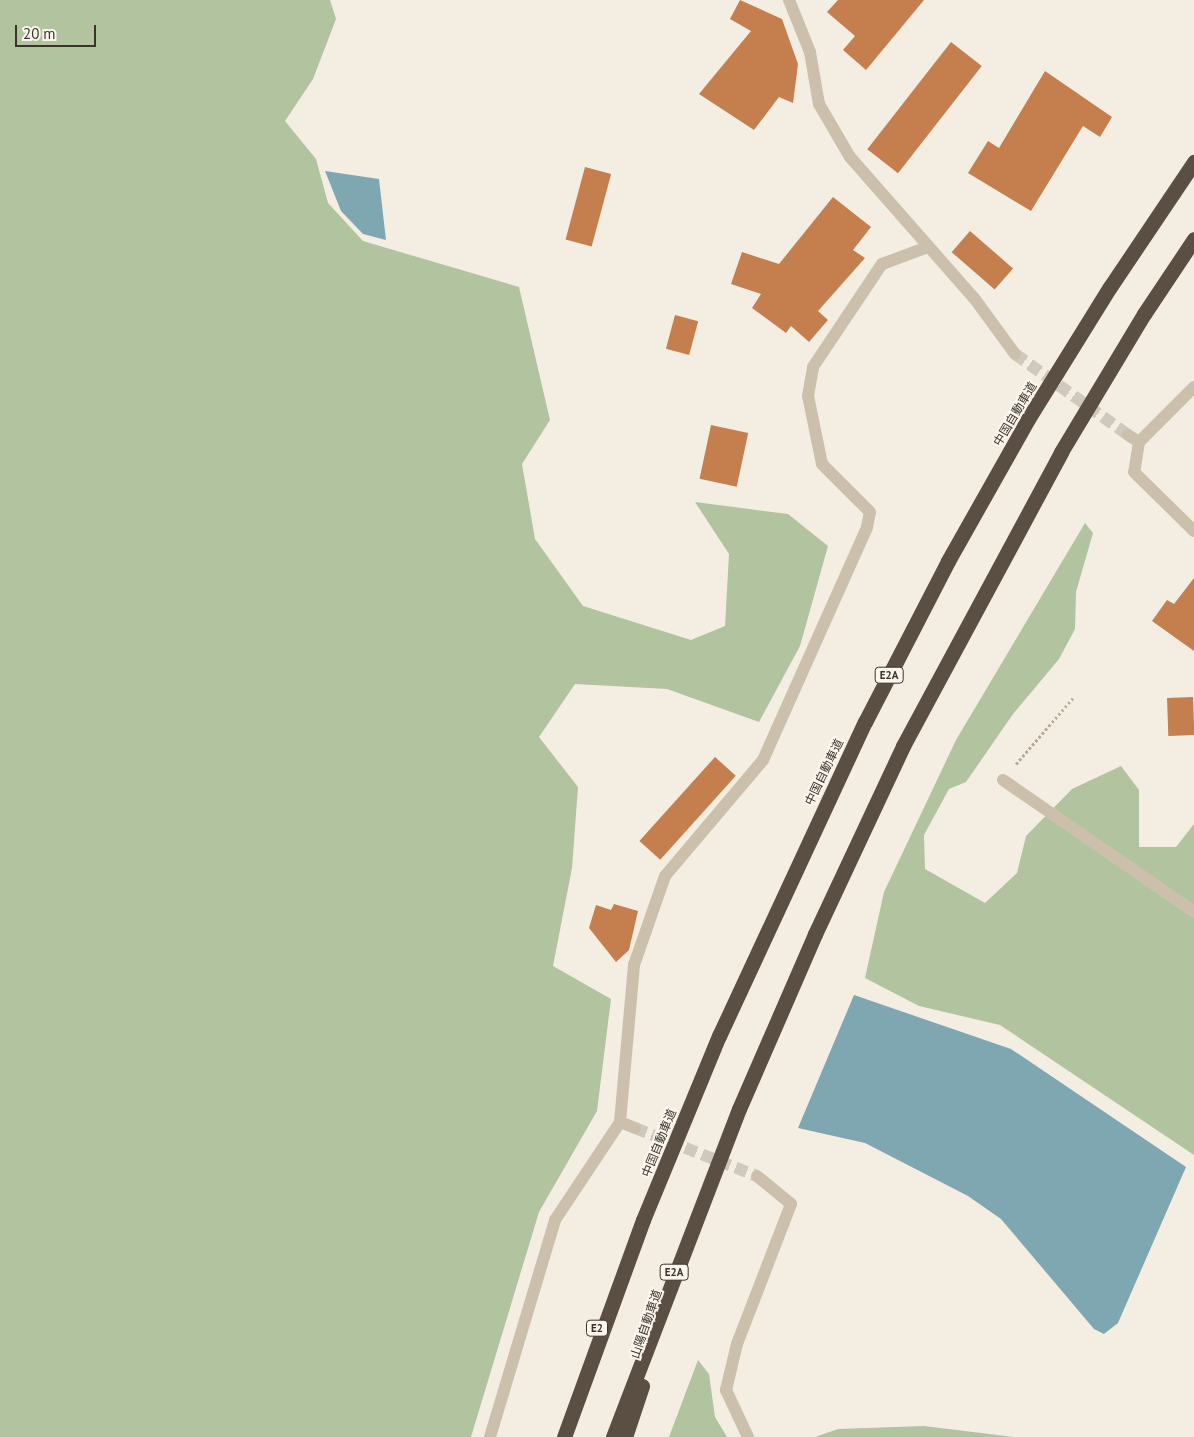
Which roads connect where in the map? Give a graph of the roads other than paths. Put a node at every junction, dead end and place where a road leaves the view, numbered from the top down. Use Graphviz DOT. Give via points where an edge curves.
graph roads {
  1 [pos="790,0"];
  2 [pos="1194,162"];
  3 [pos="1194,239"];
  4 [pos="928,247"];
  5 [pos="1015,354"];
  6 [pos="1194,387"];
  7 [pos="1128,434"];
  8 [pos="1139,442"];
  9 [pos="1194,531"];
  10 [pos="1003,780"];
  11 [pos="1194,912"];
  12 [pos="739,1109"];
  13 [pos="620,1122"];
  14 [pos="635,1128"];
  15 [pos="757,1176"];
  16 [pos="643,1220"];
  17 [pos="490,1437"];
  18 [pos="554,1437"];
  19 [pos="564,1437"];
  20 [pos="613,1437"];
  21 [pos="625,1437"];
  22 [pos="748,1437"];
  1 -- 4 [label="street" via="810,52 819,104 850,157"];
  2 -- 16 [label="highway, 中国自動車道 / E2A" via="1094,312 948,561 791,876 719,1036"];
  3 -- 12 [label="highway, E2A" via="1144,314 985,588 890,773"];
  4 -- 5 [label="street" via="974,298"];
  4 -- 13 [label="street" via="882,264 813,367 808,396 822,464 870,512 867,527 763,760 664,876 634,965"];
  6 -- 8 [label="street"];
  7 -- 8 [label="street"];
  8 -- 9 [label="street" via="1134,472"];
  10 -- 11 [label="street"];
  12 -- 20 [label="highway, E2A"];
  12 -- 21 [label="highway, 山陽自動車道"];
  13 -- 14 [label="street"];
  13 -- 17 [label="street" via="555,1220"];
  15 -- 22 [label="street" via="791,1204 737,1344 726,1390"];
  16 -- 18 [label="highway, E2"];
  16 -- 19 [label="highway, 中国自動車道 / E2A"];
}
